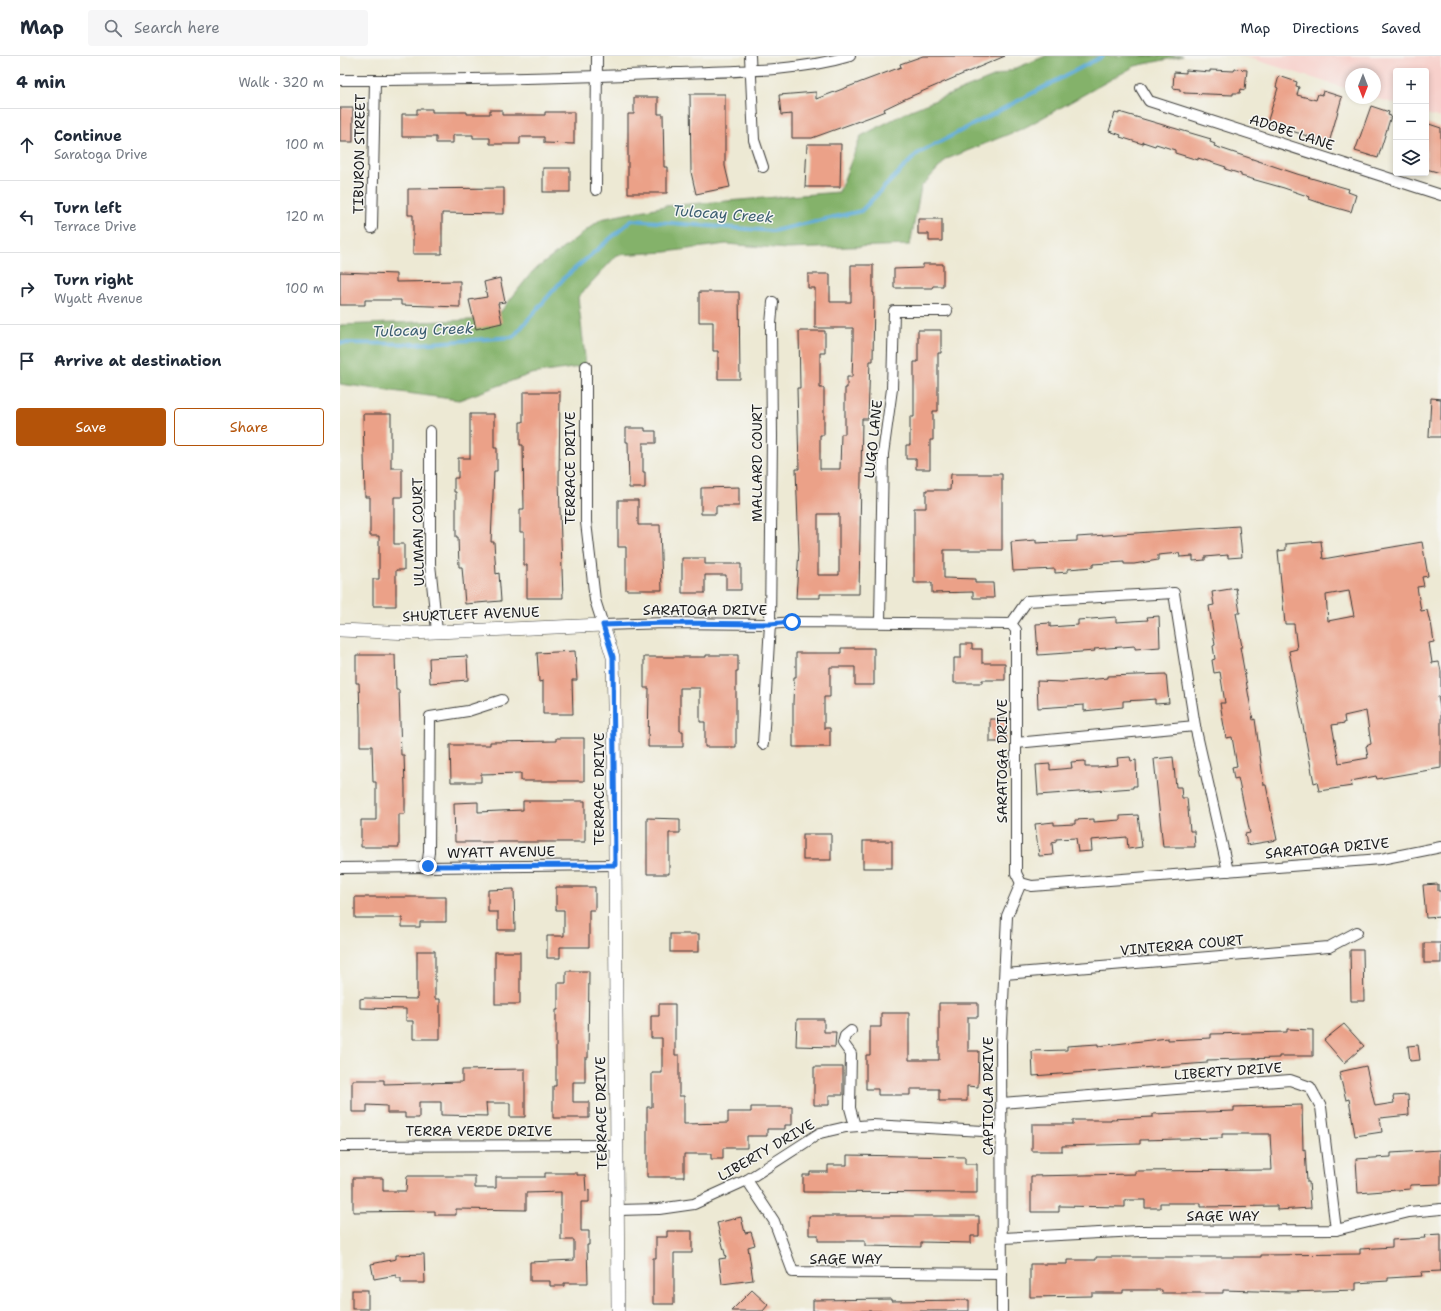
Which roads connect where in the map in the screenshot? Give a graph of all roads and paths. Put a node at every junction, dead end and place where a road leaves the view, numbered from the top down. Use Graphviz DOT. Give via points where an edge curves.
graph roads {
  1 [pos="597,56"];
  2 [pos="750,56"];
  3 [pos="850,56"];
  4 [pos="750,70"];
  5 [pos="597,76"];
  6 [pos="340,80"];
  7 [pos="375,80"];
  8 [pos="1140,88"];
  9 [pos="763,167"];
  10 [pos="596,190"];
  11 [pos="1441,195"];
  12 [pos="372,228"];
  13 [pos="773,302"];
  14 [pos="947,311"];
  15 [pos="586,366"];
  16 [pos="430,431"];
  17 [pos="880,622"];
  18 [pos="770,624"];
  19 [pos="1011,624"];
  20 [pos="603,625"];
  21 [pos="340,630"];
  22 [pos="437,631"];
  23 [pos="502,700"];
  24 [pos="1195,726"];
  25 [pos="1016,743"];
  26 [pos="763,744"];
  27 [pos="1441,847"];
  28 [pos="615,865"];
  29 [pos="428,866"];
  30 [pos="340,868"];
  31 [pos="1228,871"];
  32 [pos="1021,883"];
  33 [pos="1357,932"];
  34 [pos="1005,974"];
  35 [pos="851,1031"];
  36 [pos="1002,1103"];
  37 [pos="855,1126"];
  38 [pos="1002,1132"];
  39 [pos="617,1145"];
  40 [pos="340,1146"];
  41 [pos="747,1180"];
  42 [pos="1441,1209"];
  43 [pos="618,1210"];
  44 [pos="1336,1230"];
  45 [pos="1003,1238"];
  46 [pos="1002,1274"];
  47 [pos="618,1311"];
  48 [pos="1002,1311"];
  1 -- 5 [label="street"];
  2 -- 4 [label="street"];
  3 -- 4 [label="street" via="828,63"];
  4 -- 5 [label="street"];
  4 -- 9 [label="street" via="754,140"];
  5 -- 7 [label="street"];
  5 -- 10 [label="street"];
  6 -- 7 [label="street"];
  7 -- 12 [label="street, TIBURON STREET"];
  8 -- 11 [label="street, ADOBE LANE" via="1150,101"];
  13 -- 18 [label="street, MALLARD COURT" via="770,324"];
  14 -- 17 [label="street, LUGO LANE" via="894,311 892,389 883,454"];
  15 -- 20 [label="street, TERRACE DRIVE" via="586,522 595,600"];
  16 -- 22 [label="street, ULLMAN COURT" via="430,564"];
  17 -- 18 [label="street, SARATOGA DRIVE"];
  17 -- 19 [label="street, SARATOGA DRIVE"];
  18 -- 20 [label="street, SARATOGA DRIVE"];
  18 -- 26 [label="street, MALLARD COURT"];
  19 -- 24 [label="street" via="1027,601 1174,593"];
  19 -- 25 [label="street, SARATOGA DRIVE" via="1016,630"];
  20 -- 22 [label="street, SHURTLEFF AVENUE"];
  20 -- 28 [label="street, TERRACE DRIVE" via="613,657"];
  21 -- 22 [label="street, SHURTLEFF AVENUE" via="411,633"];
  23 -- 29 [label="street" via="468,711 430,717"];
  24 -- 25 [label="street"];
  24 -- 31 [label="street"];
  25 -- 32 [label="street, SARATOGA DRIVE" via="1016,873"];
  27 -- 31 [label="street, SARATOGA DRIVE" via="1381,859"];
  28 -- 29 [label="street, WYATT AVENUE"];
  28 -- 39 [label="street, TERRACE DRIVE"];
  29 -- 30 [label="street, WYATT AVENUE"];
  31 -- 32 [label="street, SARATOGA DRIVE" via="1032,886"];
  32 -- 34 [label="street, CAPITOLA DRIVE" via="1008,916"];
  33 -- 34 [label="street, VINTERRA COURT" via="1329,947"];
  34 -- 36 [label="street, CAPITOLA DRIVE"];
  35 -- 37 [label="street" via="845,1036 843,1043 851,1054 850,1108"];
  36 -- 38 [label="street, CAPITOLA DRIVE"];
  36 -- 44 [label="street, LIBERTY DRIVE" via="1290,1080 1310,1087 1321,1107"];
  37 -- 38 [label="street, LIBERTY DRIVE"];
  37 -- 41 [label="street, LIBERTY DRIVE" via="820,1133"];
  38 -- 45 [label="street, CAPITOLA DRIVE"];
  39 -- 40 [label="street, TERRA VERDE DRIVE"];
  39 -- 43 [label="street, TERRACE DRIVE"];
  41 -- 43 [label="street, LIBERTY DRIVE" via="694,1204 659,1209"];
  41 -- 46 [label="street, SAGE WAY" via="774,1221 792,1272"];
  42 -- 44 [label="street, SAGE WAY" via="1409,1212"];
  43 -- 47 [label="street, TERRACE DRIVE"];
  44 -- 45 [label="street, SAGE WAY" via="1138,1231"];
  45 -- 46 [label="street, CAPITOLA DRIVE"];
  46 -- 48 [label="street, CAPITOLA DRIVE"];
}
